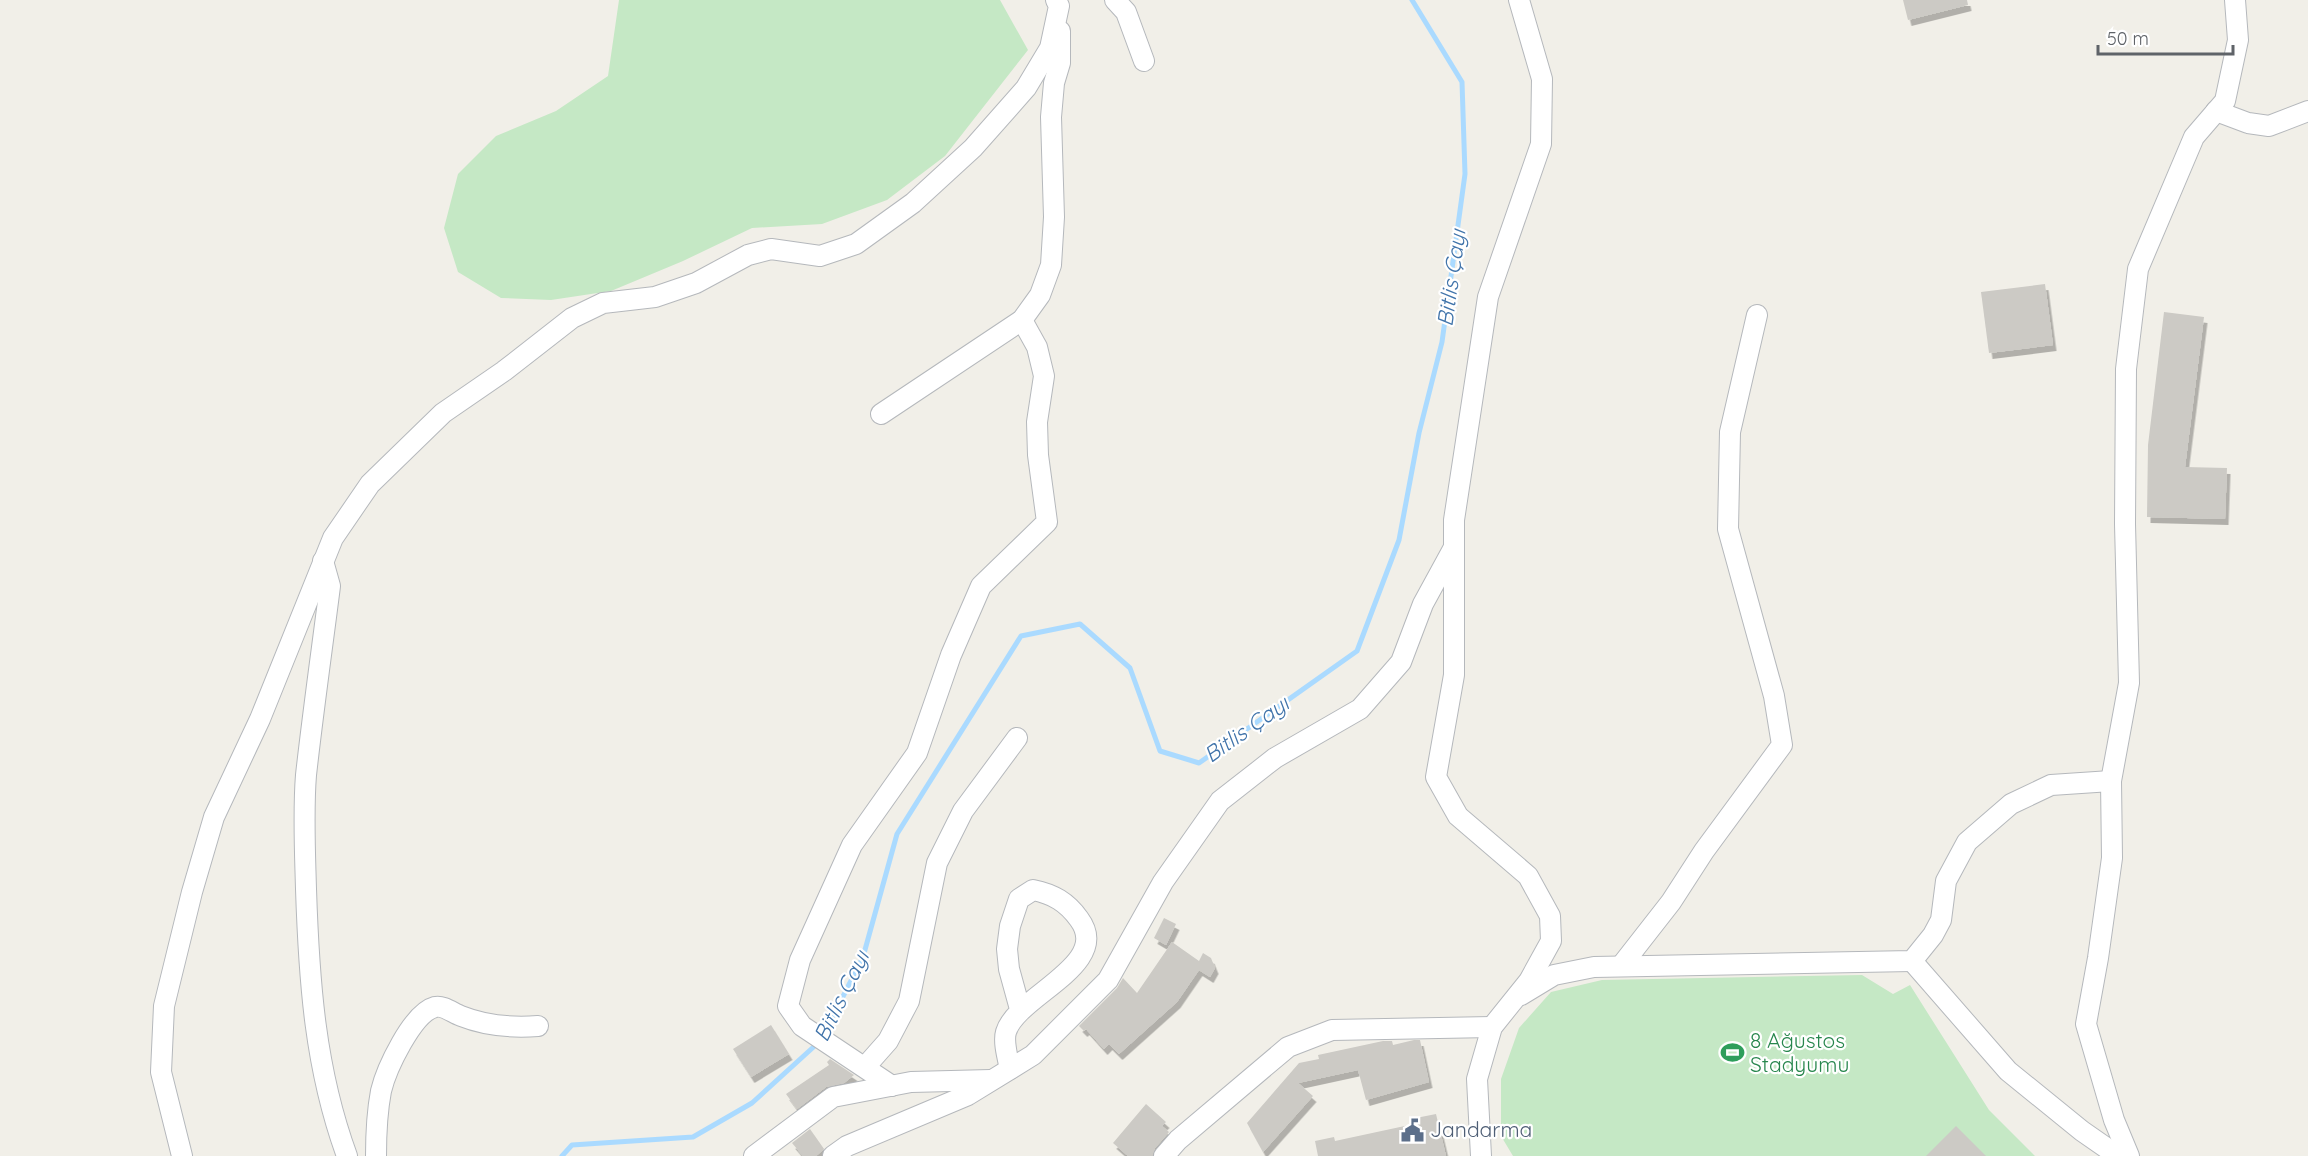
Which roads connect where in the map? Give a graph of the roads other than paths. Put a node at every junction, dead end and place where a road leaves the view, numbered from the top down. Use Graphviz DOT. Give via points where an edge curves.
graph roads {
  1 [pos="1115,0"];
  2 [pos="1519,0"];
  3 [pos="2235,0"];
  4 [pos="1058,3"];
  5 [pos="1144,61"];
  6 [pos="2216,111"];
  7 [pos="2308,111"];
  8 [pos="1757,315"];
  9 [pos="1022,320"];
  10 [pos="881,414"];
  11 [pos="1454,547"];
  12 [pos="323,561"];
  13 [pos="1017,738"];
  14 [pos="2110,781"];
  15 [pos="1912,961"];
  16 [pos="1621,966"];
  17 [pos="1513,1001"];
  18 [pos="1020,1010"];
  19 [pos="538,1026"];
  20 [pos="1492,1027"];
  21 [pos="865,1067"];
  22 [pos="1010,1069"];
  23 [pos="992,1080"];
  24 [pos="892,1086"];
  25 [pos="182,1156"];
  26 [pos="347,1156"];
  27 [pos="376,1156"];
  28 [pos="754,1156"];
  29 [pos="833,1156"];
  30 [pos="1164,1156"];
  31 [pos="1481,1156"];
  32 [pos="2118,1156"];
  33 [pos="2129,1156"];
  1 -- 5 [label="street" via="1126,12"];
  2 -- 11 [label="street" via="1542,79 1541,144 1488,297 1454,520"];
  3 -- 6 [label="street" via="2238,40 2225,101"];
  4 -- 9 [label="street" via="1060,63 1051,117 1051,265 1040,295"];
  4 -- 12 [label="street" via="1050,48 1026,88 973,148 913,203 856,244 820,256 771,249 748,255 696,283 654,297 603,303 572,318 442,413 370,484 333,538"];
  6 -- 7 [label="street" via="2269,126"];
  6 -- 14 [label="street" via="2194,137 2138,269 2126,369 2129,683"];
  8 -- 16 [label="street" via="1730,432 1728,530 1774,696 1782,745"];
  9 -- 10 [label="street"];
  9 -- 21 [label="street" via="1037,347 1044,375 1037,422 1047,522 981,586 951,655 917,753 852,845 800,960 788,1006 802,1026"];
  11 -- 17 [label="street" via="1454,675 1436,777 1458,816 1528,876 1550,916 1551,941"];
  11 -- 22 [label="street" via="1423,604 1401,662 1360,709 1275,758 1220,801 1163,882 1108,980 1033,1055"];
  12 -- 25 [label="street" via="260,719 214,818 172,972 164,1006 161,1072"];
  12 -- 26 [label="street" via="330,586 306,778 308,961 323,1076"];
  13 -- 21 [label="street" via="963,811 937,863 909,1001 888,1041"];
  14 -- 15 [label="street" via="2051,785 2011,804 1967,842 1946,881 1941,920"];
  14 -- 33 [label="street" via="2112,858 2086,1024 2114,1120"];
  15 -- 16 [label="street"];
  15 -- 32 [label="street" via="2008,1071"];
  16 -- 17 [label="street" via="1554,975"];
  17 -- 20 [label="street"];
  18 -- 18 [label="street" via="1072,970 1086,943 1086,928 1071,907 1050,893 1034,890 1019,899 1007,949"];
  18 -- 22 [label="street" via="1005,1033"];
  19 -- 27 [label="street" via="490,1025 435,1007 419,1017 388,1069 381,1090"];
  20 -- 30 [label="street" via="1332,1030 1287,1047"];
  20 -- 31 [label="street" via="1477,1079"];
  21 -- 24 [label="street"];
  22 -- 23 [label="street"];
  23 -- 24 [label="street"];
  23 -- 29 [label="street" via="968,1095 847,1146"];
  24 -- 28 [label="street" via="833,1097"];
}
